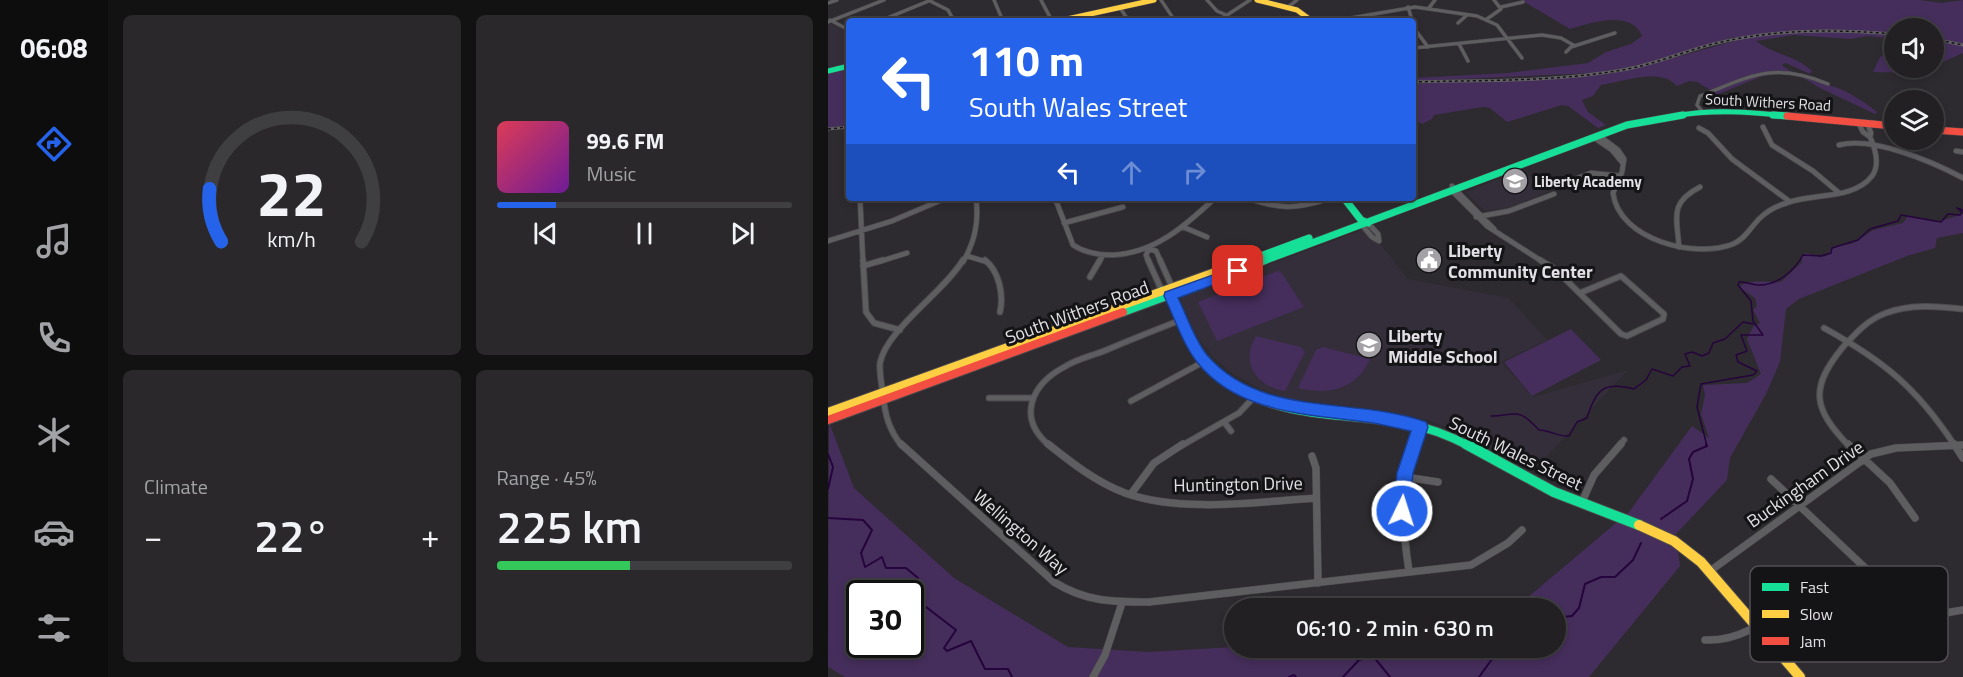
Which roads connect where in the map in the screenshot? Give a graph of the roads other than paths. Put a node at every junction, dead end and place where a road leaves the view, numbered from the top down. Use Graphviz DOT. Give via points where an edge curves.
graph roads {
  1 [pos="837,0"];
  2 [pos="884,0"];
  3 [pos="931,0"];
  4 [pos="994,0"];
  5 [pos="1041,0"];
  6 [pos="1154,0"];
  7 [pos="1161,0"];
  8 [pos="1207,0"];
  9 [pos="1250,0"];
  10 [pos="1257,0"];
  11 [pos="1297,0"];
  12 [pos="1435,0"];
  13 [pos="1494,0"];
  14 [pos="1523,2"];
  15 [pos="828,3"];
  16 [pos="1288,7"];
  17 [pos="1501,7"];
  18 [pos="1120,8"];
  19 [pos="1408,8"];
  20 [pos="1429,8"];
  21 [pos="1226,15"];
  22 [pos="1467,15"];
  23 [pos="892,16"];
  24 [pos="1358,16"];
  25 [pos="887,18"];
  26 [pos="897,18"];
  27 [pos="952,18"];
  28 [pos="1002,18"];
  29 [pos="1050,18"];
  30 [pos="1082,18"];
  31 [pos="1127,18"];
  32 [pos="1173,18"];
  33 [pos="1222,18"];
  34 [pos="1308,18"];
  35 [pos="1348,18"];
  36 [pos="1411,18"];
  37 [pos="1487,19"];
  38 [pos="829,20"];
  39 [pos="1458,23"];
  40 [pos="1539,26"];
  41 [pos="846,28"];
  42 [pos="1416,31"];
  43 [pos="1615,33"];
  44 [pos="1542,35"];
  45 [pos="1507,39"];
  46 [pos="1459,45"];
  47 [pos="1575,46"];
  48 [pos="1428,47"];
  49 [pos="1416,48"];
  50 [pos="1566,52"];
  51 [pos="1522,58"];
  52 [pos="1467,61"];
  53 [pos="846,67"];
  54 [pos="828,71"];
  55 [pos="1828,84"];
  56 [pos="1702,111"];
  57 [pos="1862,122"];
  58 [pos="1884,125"];
  59 [pos="1763,127"];
  60 [pos="1699,128"];
  61 [pos="1944,131"];
  62 [pos="1963,132"];
  63 [pos="1596,136"];
  64 [pos="1870,137"];
  65 [pos="1839,145"];
  66 [pos="1874,146"];
  67 [pos="1959,146"];
  68 [pos="1956,151"];
  69 [pos="1963,151"];
  70 [pos="1620,176"];
  71 [pos="1578,178"];
  72 [pos="1963,178"];
  73 [pos="1700,187"];
  74 [pos="1454,189"];
  75 [pos="1838,192"];
  76 [pos="1554,194"];
  77 [pos="860,201"];
  78 [pos="939,201"];
  79 [pos="976,201"];
  80 [pos="1056,201"];
  81 [pos="1212,201"];
  82 [pos="1255,201"];
  83 [pos="1320,201"];
  84 [pos="1346,201"];
  85 [pos="1789,201"];
  86 [pos="1123,207"];
  87 [pos="1479,216"];
  88 [pos="1364,222"];
  89 [pos="1064,223"];
  90 [pos="1183,227"];
  91 [pos="861,231"];
  92 [pos="1207,237"];
  93 [pos="828,241"];
  94 [pos="1679,247"];
  95 [pos="1149,249"];
  96 [pos="907,253"];
  97 [pos="1103,255"];
  98 [pos="967,256"];
  99 [pos="863,266"];
  100 [pos="1090,277"];
  101 [pos="1168,291"];
  102 [pos="1580,293"];
  103 [pos="1963,309"];
  104 [pos="1000,312"];
  105 [pos="1181,320"];
  106 [pos="1824,328"];
  107 [pos="900,330"];
  108 [pos="1848,341"];
  109 [pos="1204,361"];
  110 [pos="883,396"];
  111 [pos="1255,396"];
  112 [pos="989,398"];
  113 [pos="1033,398"];
  114 [pos="1131,401"];
  115 [pos="828,412"];
  116 [pos="828,420"];
  117 [pos="1224,422"];
  118 [pos="1420,427"];
  119 [pos="1231,431"];
  120 [pos="1624,440"];
  121 [pos="1963,445"];
  122 [pos="1955,446"];
  123 [pos="1312,456"];
  124 [pos="1963,458"];
  125 [pos="1864,459"];
  126 [pos="1405,477"];
  127 [pos="1771,479"];
  128 [pos="1438,482"];
  129 [pos="1131,494"];
  130 [pos="1316,498"];
  131 [pos="1581,504"];
  132 [pos="1800,506"];
  133 [pos="1915,518"];
  134 [pos="1522,530"];
  135 [pos="1863,566"];
  136 [pos="1409,572"];
  137 [pos="1709,572"];
  138 [pos="1318,584"];
  139 [pos="1122,603"];
  140 [pos="1963,610"];
  141 [pos="1948,614"];
  142 [pos="1750,619"];
  143 [pos="1750,632"];
  144 [pos="1705,640"];
  145 [pos="1787,662"];
  146 [pos="1093,677"];
  147 [pos="1800,677"];
  1 -- 15 [label="street"];
  2 -- 38 [label="street"];
  3 -- 23 [label="street"];
  3 -- 27 [label="street" via="948,10"];
  4 -- 28 [label="street"];
  5 -- 29 [label="street"];
  6 -- 18 [label="main road"];
  7 -- 32 [label="street"];
  8 -- 21 [label="street"];
  9 -- 21 [label="street"];
  10 -- 16 [label="main road"];
  11 -- 16 [label="street"];
  12 -- 20 [label="street"];
  13 -- 17 [label="street"];
  14 -- 17 [label="street"];
  16 -- 34 [label="main road"];
  17 -- 37 [label="street"];
  18 -- 30 [label="main road"];
  18 -- 31 [label="street"];
  19 -- 20 [label="street"];
  19 -- 24 [label="street"];
  19 -- 36 [label="street"];
  20 -- 22 [label="street"];
  21 -- 33 [label="street"];
  22 -- 37 [label="street"];
  22 -- 39 [label="street"];
  23 -- 25 [label="street"];
  23 -- 26 [label="street"];
  24 -- 35 [label="street"];
  37 -- 45 [label="street"];
  38 -- 41 [label="street"];
  40 -- 44 [label="street"];
  42 -- 48 [label="street"];
  43 -- 47 [label="street"];
  44 -- 45 [label="street"];
  44 -- 47 [label="street" via="1561,38"];
  45 -- 46 [label="street"];
  45 -- 51 [label="street"];
  46 -- 48 [label="street"];
  46 -- 52 [label="street"];
  47 -- 50 [label="street"];
  48 -- 49 [label="street"];
  53 -- 54 [label="main road"];
  55 -- 56 [label="street" via="1794,70 1771,70 1700,96 1697,105"];
  56 -- 57 [label="main road, South Withers Road"];
  56 -- 63 [label="main road, South Withers Road" via="1645,120"];
  57 -- 58 [label="main road, South Withers Road"];
  57 -- 64 [label="street"];
  57 -- 64 [label="street" via="1863,132"];
  59 -- 75 [label="street" via="1772,145"];
  60 -- 85 [label="street" via="1732,159"];
  61 -- 62 [label="main road"];
  63 -- 70 [label="street" via="1622,162"];
  63 -- 74 [label="main road, South Withers Road"];
  64 -- 66 [label="street"];
  65 -- 66 [label="street"];
  66 -- 72 [label="street" via="1911,153"];
  66 -- 75 [label="street" via="1872,176 1851,190"];
  67 -- 69 [label="street"];
  68 -- 69 [label="street"];
  70 -- 71 [label="street" via="1591,172"];
  70 -- 94 [label="street" via="1612,198 1623,218 1651,237"];
  73 -- 94 [label="street" via="1681,197 1675,209"];
  74 -- 87 [label="street"];
  74 -- 88 [label="main road, South Withers Road"];
  75 -- 85 [label="street"];
  76 -- 87 [label="street" via="1510,211"];
  77 -- 91 [label="street"];
  78 -- 91 [label="street"];
  79 -- 98 [label="street, Wellington Way" via="979,223"];
  80 -- 89 [label="street"];
  81 -- 90 [label="street"];
  82 -- 83 [label="street" via="1292,209"];
  84 -- 88 [label="main road"];
  85 -- 94 [label="street" via="1765,214 1741,240 1731,245 1708,249"];
  86 -- 89 [label="street"];
  87 -- 102 [label="street" via="1497,232 1555,268"];
  88 -- 101 [label="main road, South Withers Road"];
  89 -- 97 [label="street" via="1077,248"];
  90 -- 92 [label="street"];
  90 -- 95 [label="street"];
  91 -- 93 [label="street"];
  91 -- 99 [label="street"];
  95 -- 97 [label="street"];
  95 -- 101 [label="street" via="1146,255"];
  95 -- 101 [label="street" via="1156,251"];
  96 -- 99 [label="street"];
  97 -- 100 [label="street"];
  98 -- 104 [label="street" via="993,266 1003,304"];
  98 -- 107 [label="street, Wellington Way" via="947,283"];
  99 -- 107 [label="street" via="867,316 874,323"];
  101 -- 105 [label="main road, South Wales Street"];
  101 -- 110 [label="main road, South Withers Road"];
  102 -- 102 [label="street" via="1621,276 1664,314 1663,320 1627,336"];
  103 -- 108 [label="street" via="1928,306 1893,310 1868,321"];
  105 -- 109 [label="main road, South Wales Street"];
  105 -- 113 [label="street" via="1065,366"];
  106 -- 108 [label="street"];
  107 -- 110 [label="street, Wellington Way" via="881,359"];
  108 -- 122 [label="street" via="1907,383"];
  108 -- 125 [label="street" via="1823,374 1820,394 1832,426"];
  109 -- 111 [label="main road, South Wales Street" via="1227,382"];
  109 -- 114 [label="street"];
  110 -- 115 [label="main road, South Withers Road"];
  110 -- 116 [label="main road, South Withers Road"];
  110 -- 139 [label="street, Wellington Way" via="885,418 894,437 1018,552 1065,589 1104,602"];
  111 -- 117 [label="street"];
  111 -- 118 [label="main road, South Wales Street" via="1280,405 1370,416"];
  112 -- 113 [label="street"];
  113 -- 129 [label="street, Huntington Drive" via="1030,417 1034,432 1079,470"];
  117 -- 119 [label="street"];
  117 -- 129 [label="street" via="1154,463"];
  118 -- 126 [label="street"];
  118 -- 131 [label="main road, South Wales Street" via="1467,444"];
  120 -- 131 [label="street" via="1594,475"];
  121 -- 122 [label="street, Buckingham Drive"];
  122 -- 124 [label="street"];
  122 -- 125 [label="street, Buckingham Drive" via="1888,449"];
  123 -- 130 [label="street"];
  125 -- 132 [label="street, Buckingham Drive"];
  125 -- 133 [label="street" via="1893,485"];
  126 -- 128 [label="street"];
  126 -- 136 [label="street" via="1402,525"];
  127 -- 132 [label="street"];
  129 -- 130 [label="street, Huntington Drive" via="1200,504"];
  130 -- 138 [label="street"];
  131 -- 137 [label="main road, South Wales Street" via="1674,542"];
  132 -- 135 [label="street"];
  132 -- 137 [label="street, Buckingham Drive"];
  134 -- 136 [label="street, Wellington Way" via="1471,565"];
  136 -- 138 [label="street, Wellington Way"];
  137 -- 142 [label="main road, South Wales Street"];
  138 -- 139 [label="street, Wellington Way"];
  139 -- 146 [label="street"];
  140 -- 141 [label="street"];
  143 -- 144 [label="street" via="1723,642"];
  145 -- 147 [label="main road, South Wales Street"];
}
